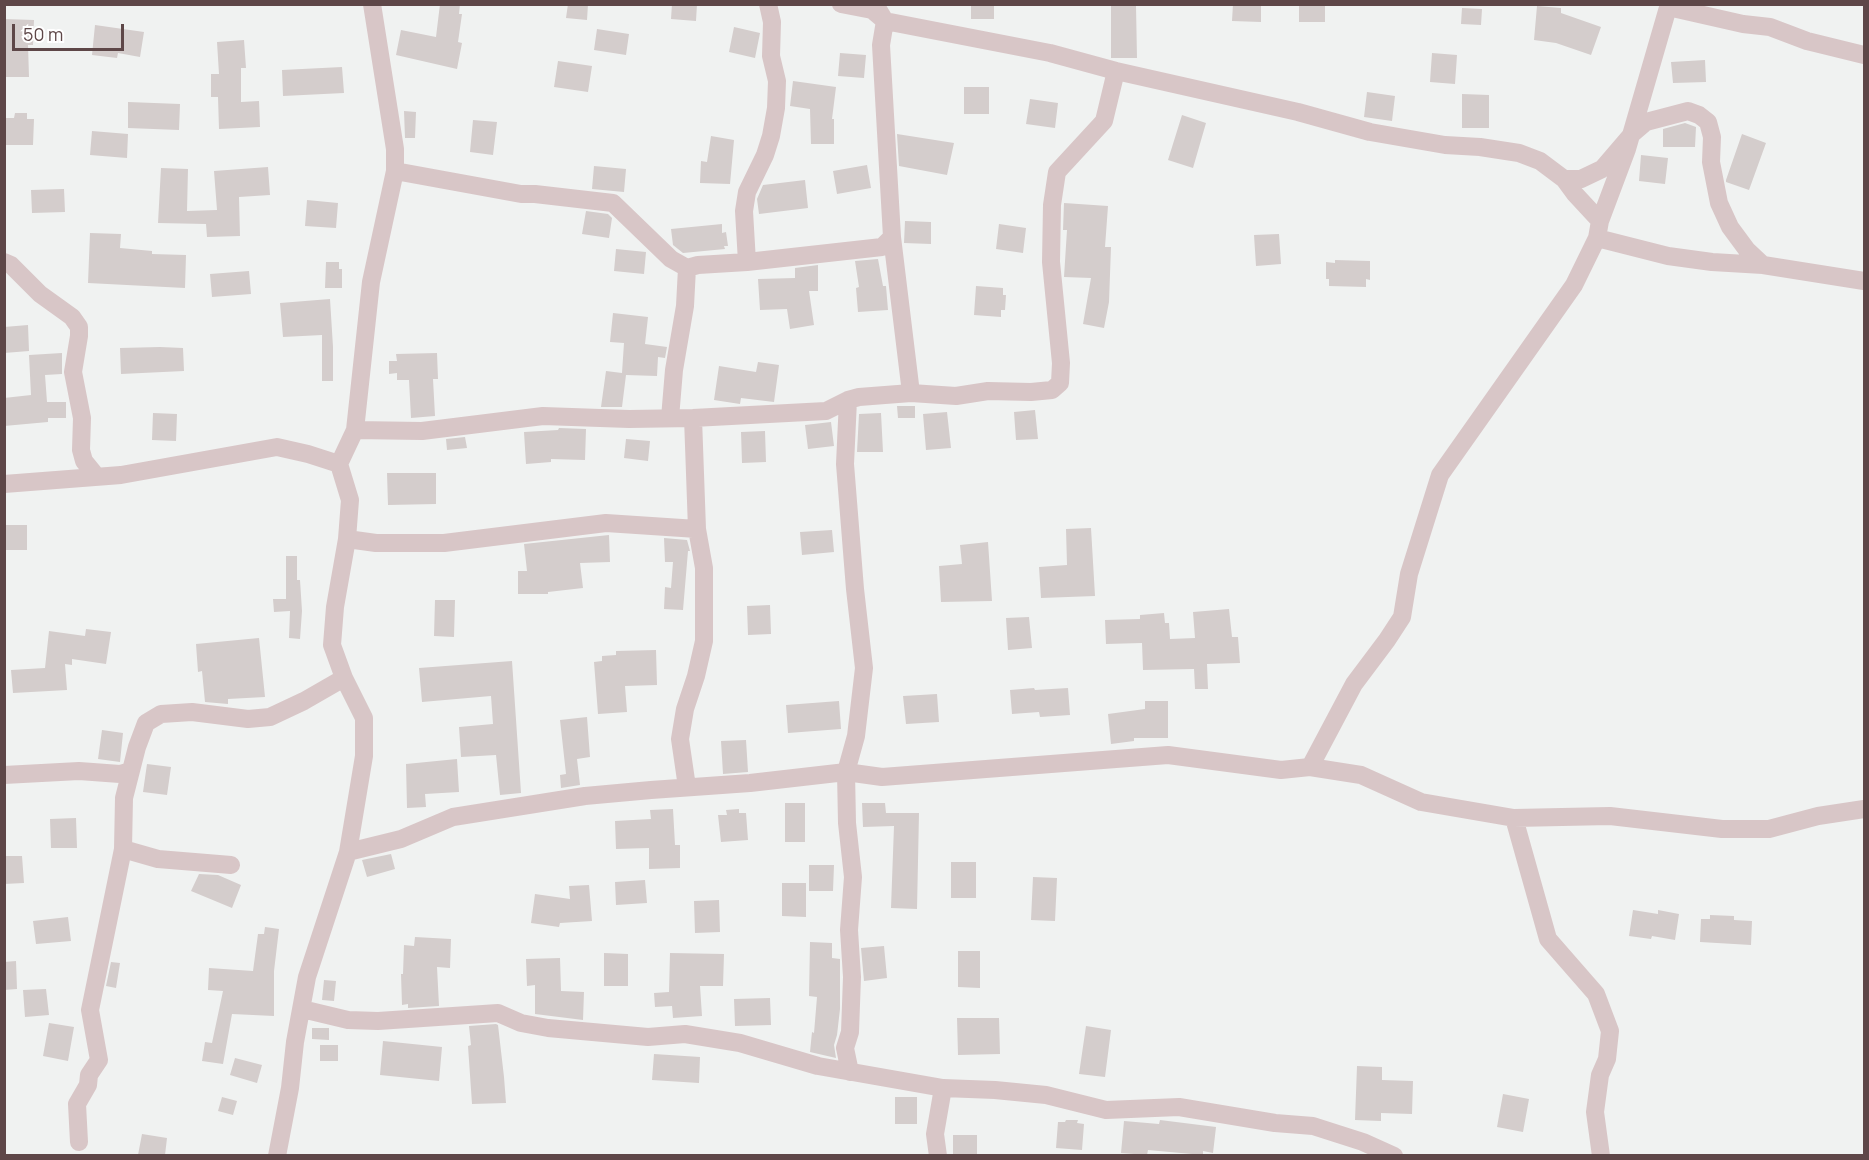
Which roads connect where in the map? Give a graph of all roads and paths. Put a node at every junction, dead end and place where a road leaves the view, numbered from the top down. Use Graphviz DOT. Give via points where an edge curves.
graph roads {
  1 [pos="372,4"];
  2 [pos="768,4"];
  3 [pos="842,4"];
  4 [pos="876,4"];
  5 [pos="1668,6"];
  6 [pos="885,21"];
  7 [pos="1864,55"];
  8 [pos="1116,71"];
  9 [pos="1632,134"];
  10 [pos="395,171"];
  11 [pos="1564,179"];
  12 [pos="1599,229"];
  13 [pos="892,237"];
  14 [pos="4,262"];
  15 [pos="747,262"];
  16 [pos="1763,266"];
  17 [pos="687,268"];
  18 [pos="1864,281"];
  19 [pos="911,393"];
  20 [pos="848,400"];
  21 [pos="670,418"];
  22 [pos="693,418"];
  23 [pos="355,430"];
  24 [pos="339,464"];
  25 [pos="97,477"];
  26 [pos="4,484"];
  27 [pos="697,529"];
  28 [pos="347,539"];
  29 [pos="344,678"];
  30 [pos="1310,767"];
  31 [pos="130,771"];
  32 [pos="846,772"];
  33 [pos="4,775"];
  34 [pos="687,787"];
  35 [pos="1864,809"];
  36 [pos="1514,818"];
  37 [pos="123,849"];
  38 [pos="348,852"];
  39 [pos="231,865"];
  40 [pos="302,1009"];
  41 [pos="850,1072"];
  42 [pos="943,1088"];
  43 [pos="79,1142"];
  44 [pos="277,1155"];
  45 [pos="938,1155"];
  46 [pos="1394,1155"];
  47 [pos="1601,1155"];
  1 -- 10 [label="street" via="395,149"];
  2 -- 15 [label="street" via="771,56 777,81 776,108 765,156 747,192"];
  3 -- 6 [label="street" via="872,10"];
  4 -- 6 [label="street"];
  5 -- 7 [label="street" via="1770,27"];
  5 -- 9 [label="street"];
  6 -- 8 [label="street" via="1050,53"];
  6 -- 13 [label="street" via="881,45"];
  8 -- 11 [label="street" via="1370,132 1520,153"];
  8 -- 19 [label="street" via="1104,121 1057,172 1051,262 1062,363 1060,383 1052,390 1031,392 988,390 956,396"];
  9 -- 11 [label="street" via="1602,169 1581,179"];
  9 -- 12 [label="street"];
  9 -- 16 [label="street" via="1646,122 1688,111 1708,122 1719,203 1730,227"];
  10 -- 17 [label="street" via="521,194 613,202 671,259"];
  10 -- 23 [label="street" via="371,282"];
  11 -- 12 [label="street"];
  12 -- 16 [label="street" via="1668,256"];
  12 -- 30 [label="street" via="1574,285 1440,475 1409,574 1402,617 1354,684"];
  13 -- 15 [label="street" via="882,247"];
  13 -- 19 [label="street"];
  14 -- 25 [label="street" via="79,327 73,372 82,418 81,450 84,461"];
  15 -- 17 [label="street"];
  16 -- 18 [label="street"];
  17 -- 21 [label="street"];
  19 -- 20 [label="street"];
  20 -- 22 [label="street" via="826,411"];
  20 -- 32 [label="street" via="845,464 864,668 856,736"];
  21 -- 22 [label="street"];
  21 -- 23 [label="street" via="543,416 422,431"];
  22 -- 27 [label="street"];
  23 -- 24 [label="street"];
  24 -- 25 [label="street" via="277,447"];
  24 -- 28 [label="street" via="350,500"];
  25 -- 26 [label="street"];
  27 -- 28 [label="street" via="606,523 444,543"];
  27 -- 34 [label="street" via="704,568 704,640 680,739"];
  28 -- 29 [label="street" via="332,645"];
  29 -- 31 [label="street" via="270,717 161,714 146,723"];
  29 -- 38 [label="street" via="363,718 363,756"];
  30 -- 32 [label="street" via="1281,770 1168,755 882,777"];
  30 -- 36 [label="street" via="1361,776 1421,802"];
  31 -- 33 [label="street"];
  31 -- 37 [label="street" via="124,798"];
  32 -- 34 [label="street"];
  32 -- 41 [label="street" via="852,977 850,1032 845,1047"];
  34 -- 38 [label="street" via="585,796 453,818 401,839"];
  35 -- 36 [label="street" via="1769,829 1722,829 1610,816"];
  36 -- 47 [label="street" via="1548,939 1596,994 1610,1031 1595,1112"];
  37 -- 39 [label="street" via="158,859"];
  37 -- 43 [label="street" via="90,1010 99,1060 77,1104"];
  38 -- 40 [label="street" via="306,977"];
  40 -- 41 [label="street" via="348,1020 378,1021 498,1013 548,1028 648,1037 685,1034 740,1043"];
  40 -- 44 [label="street"];
  41 -- 42 [label="street"];
  42 -- 45 [label="street" via="935,1134"];
  42 -- 46 [label="street" via="1046,1095 1106,1110 1179,1107 1313,1126"];
}
